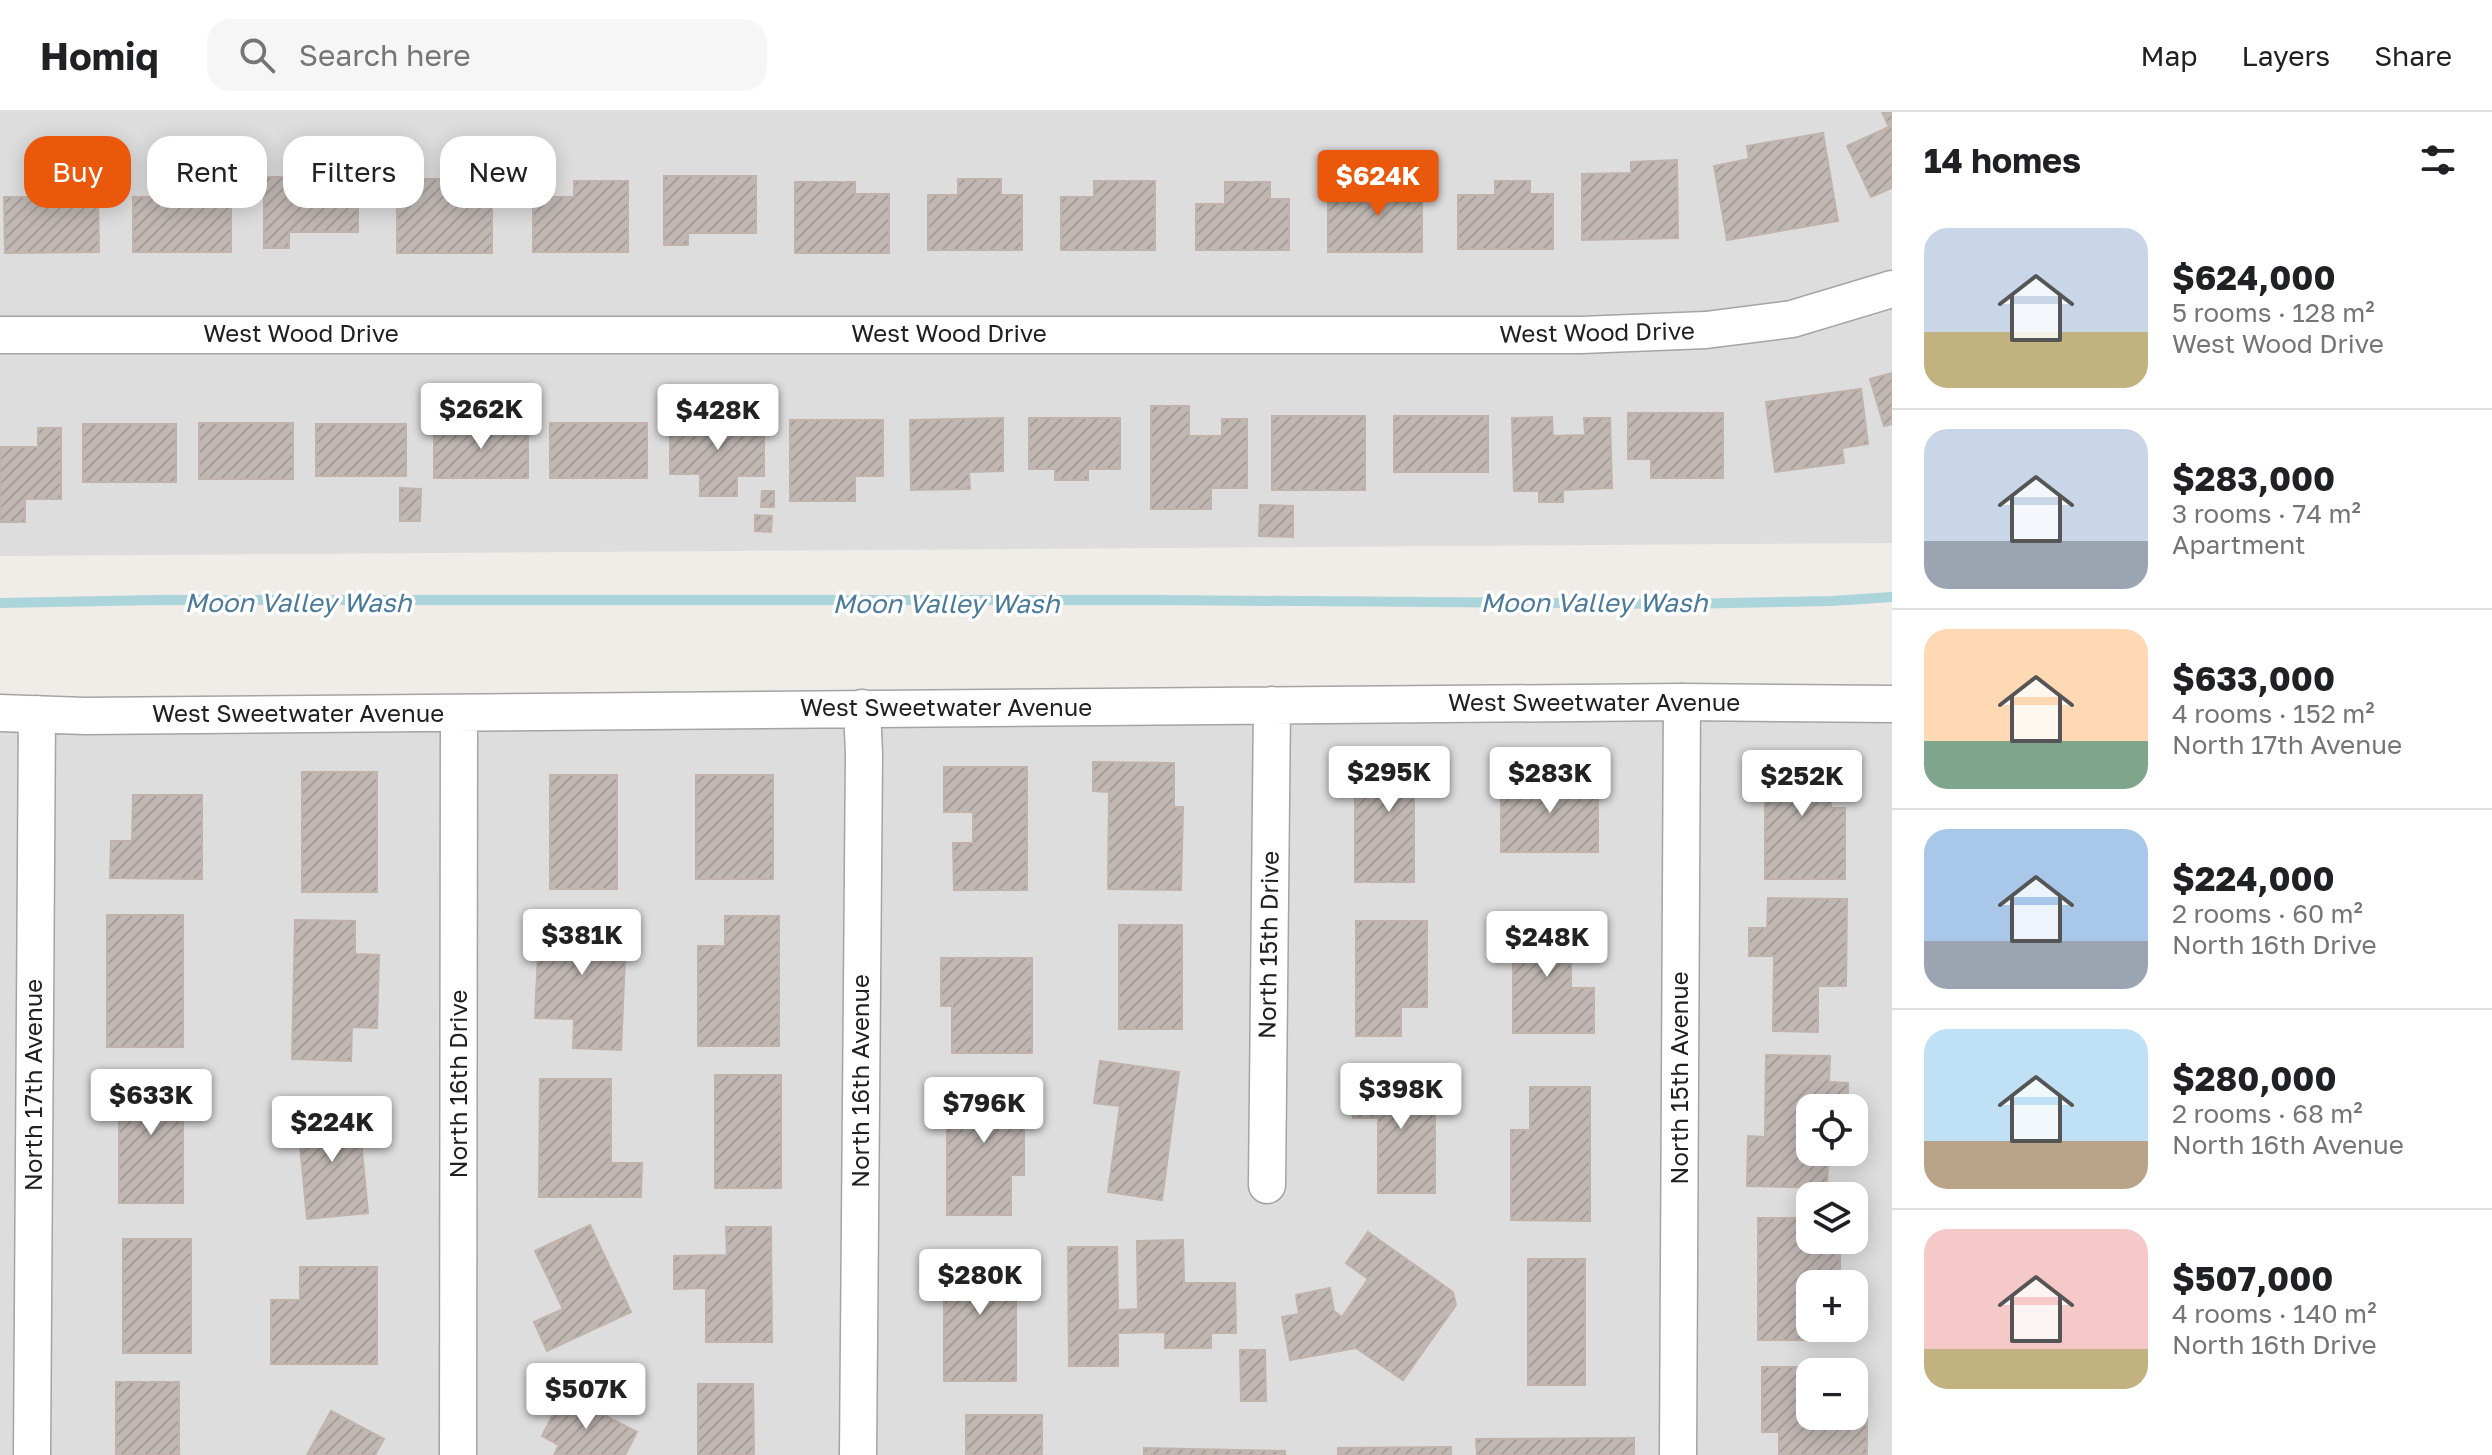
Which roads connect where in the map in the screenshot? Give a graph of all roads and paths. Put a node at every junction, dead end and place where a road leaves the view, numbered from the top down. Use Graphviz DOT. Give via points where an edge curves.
graph roads {
  1 [pos="1892,289"];
  2 [pos="0,335"];
  3 [pos="1682,702"];
  4 [pos="1892,704"];
  5 [pos="1272,705"];
  6 [pos="862,708"];
  7 [pos="0,713"];
  8 [pos="459,713"];
  9 [pos="37,714"];
  10 [pos="1267,1185"];
  11 [pos="32,1455"];
  12 [pos="458,1455"];
  13 [pos="858,1455"];
  14 [pos="1678,1455"];
  1 -- 2 [label="street, West Wood Drive" via="1792,319 1706,330 1581,335"];
  3 -- 4 [label="street, West Sweetwater Avenue"];
  3 -- 5 [label="street, West Sweetwater Avenue"];
  3 -- 14 [label="street, North 15th Avenue"];
  5 -- 6 [label="street, West Sweetwater Avenue"];
  5 -- 10 [label="street, North 15th Drive"];
  6 -- 8 [label="street, West Sweetwater Avenue"];
  6 -- 13 [label="street, North 16th Avenue"];
  7 -- 9 [label="street, West Sweetwater Avenue"];
  8 -- 9 [label="street, West Sweetwater Avenue"];
  8 -- 12 [label="street, North 16th Drive"];
  9 -- 11 [label="street, North 17th Avenue"];
}
